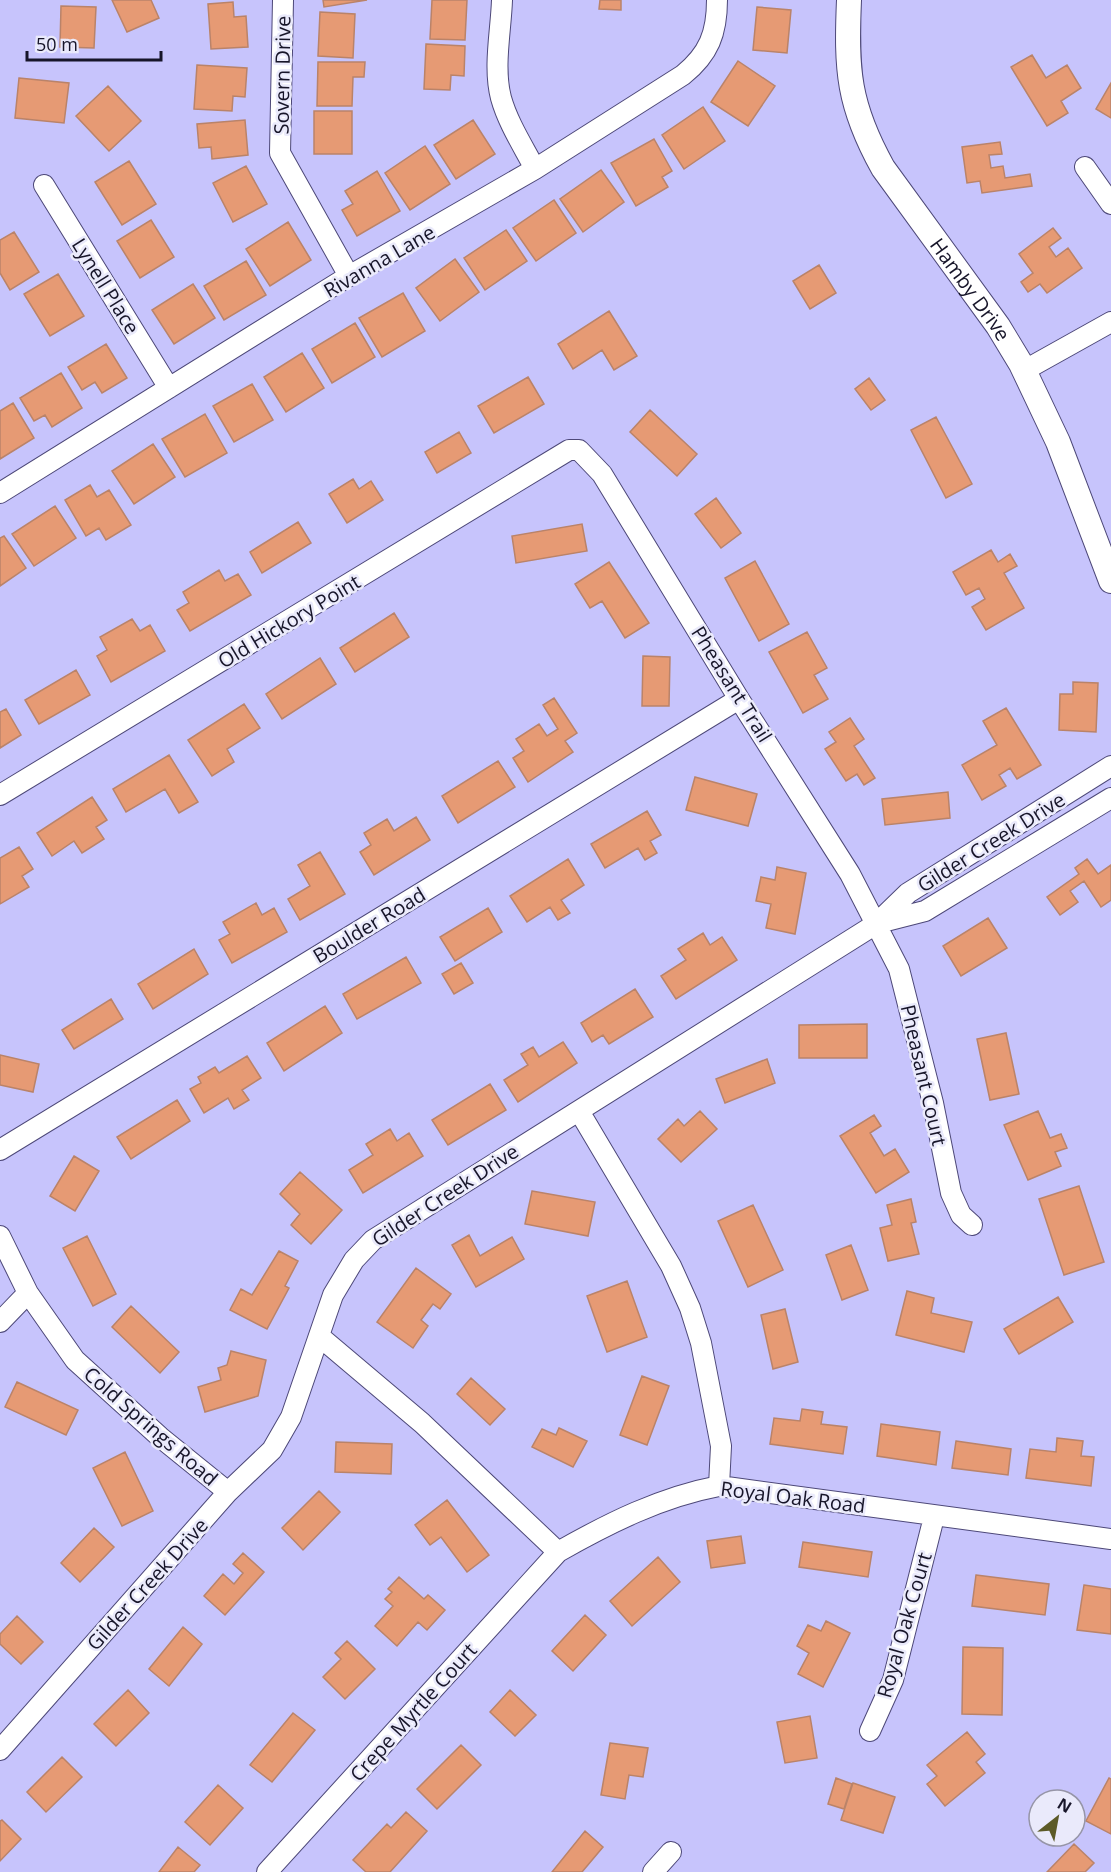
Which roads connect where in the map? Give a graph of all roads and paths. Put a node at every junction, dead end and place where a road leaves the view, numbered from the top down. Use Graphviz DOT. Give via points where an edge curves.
graph roads {
  1 [pos="283,0"];
  2 [pos="502,0"];
  3 [pos="717,0"];
  4 [pos="849,0"];
  5 [pos="1085,167"];
  6 [pos="536,169"];
  7 [pos="44,185"];
  8 [pos="1111,204"];
  9 [pos="349,276"];
  10 [pos="1111,322"];
  11 [pos="1025,370"];
  12 [pos="169,388"];
  13 [pos="579,450"];
  14 [pos="0,493"];
  15 [pos="1111,581"];
  16 [pos="739,699"];
  17 [pos="1111,766"];
  18 [pos="0,795"];
  19 [pos="1111,798"];
  20 [pos="876,924"];
  21 [pos="579,1111"];
  22 [pos="0,1150"];
  23 [pos="972,1225"];
  24 [pos="0,1236"];
  25 [pos="28,1293"];
  26 [pos="0,1322"];
  27 [pos="319,1336"];
  28 [pos="719,1486"];
  29 [pos="228,1492"];
  30 [pos="934,1517"];
  31 [pos="1111,1539"];
  32 [pos="558,1552"];
  33 [pos="870,1731"];
  34 [pos="0,1749"];
  35 [pos="671,1852"];
  36 [pos="267,1872"];
  37 [pos="653,1872"];
  1 -- 9 [label="street, Sovern Drive" via="280,153"];
  2 -- 6 [label="street" via="498,77 501,98"];
  3 -- 6 [label="street, Rivanna Lane" via="717,22 701,61"];
  4 -- 11 [label="street, Hamby Drive" via="850,88 867,140"];
  5 -- 8 [label="street"];
  6 -- 9 [label="street, Rivanna Lane"];
  7 -- 12 [label="street, Lynell Place"];
  9 -- 12 [label="street, Rivanna Lane"];
  10 -- 11 [label="street"];
  11 -- 15 [label="street, Hamby Drive" via="1058,442"];
  12 -- 14 [label="street, Rivanna Lane"];
  13 -- 16 [label="street, Pheasant Trail" via="602,474"];
  13 -- 18 [label="street, Old Hickory Point" via="569,450"];
  16 -- 20 [label="street, Pheasant Trail" via="850,874"];
  16 -- 22 [label="street, Boulder Road"];
  17 -- 20 [label="street, Gilder Creek Drive" via="908,893"];
  19 -- 20 [label="street, Gilder Creek Drive" via="925,911"];
  20 -- 21 [label="street, Gilder Creek Drive"];
  20 -- 23 [label="street, Pheasant Court" via="898,969 933,1103 951,1194 961,1215"];
  21 -- 27 [label="street, Gilder Creek Drive" via="373,1240 338,1284"];
  21 -- 28 [label="street" via="671,1266 690,1308 721,1446"];
  24 -- 25 [label="street, Cold Springs Road"];
  25 -- 26 [label="street"];
  25 -- 29 [label="street, Cold Springs Road" via="75,1360 96,1381"];
  27 -- 29 [label="street, Gilder Creek Drive" via="282,1434 262,1461"];
  27 -- 32 [label="street" via="422,1423"];
  28 -- 30 [label="street, Royal Oak Road"];
  28 -- 32 [label="street, Royal Oak Road" via="674,1496 596,1530"];
  29 -- 34 [label="street, Gilder Creek Drive"];
  30 -- 31 [label="street, Royal Oak Road"];
  30 -- 33 [label="street, Royal Oak Court" via="893,1680"];
  32 -- 36 [label="street, Crepe Myrtle Court"];
  35 -- 37 [label="street"];
}
